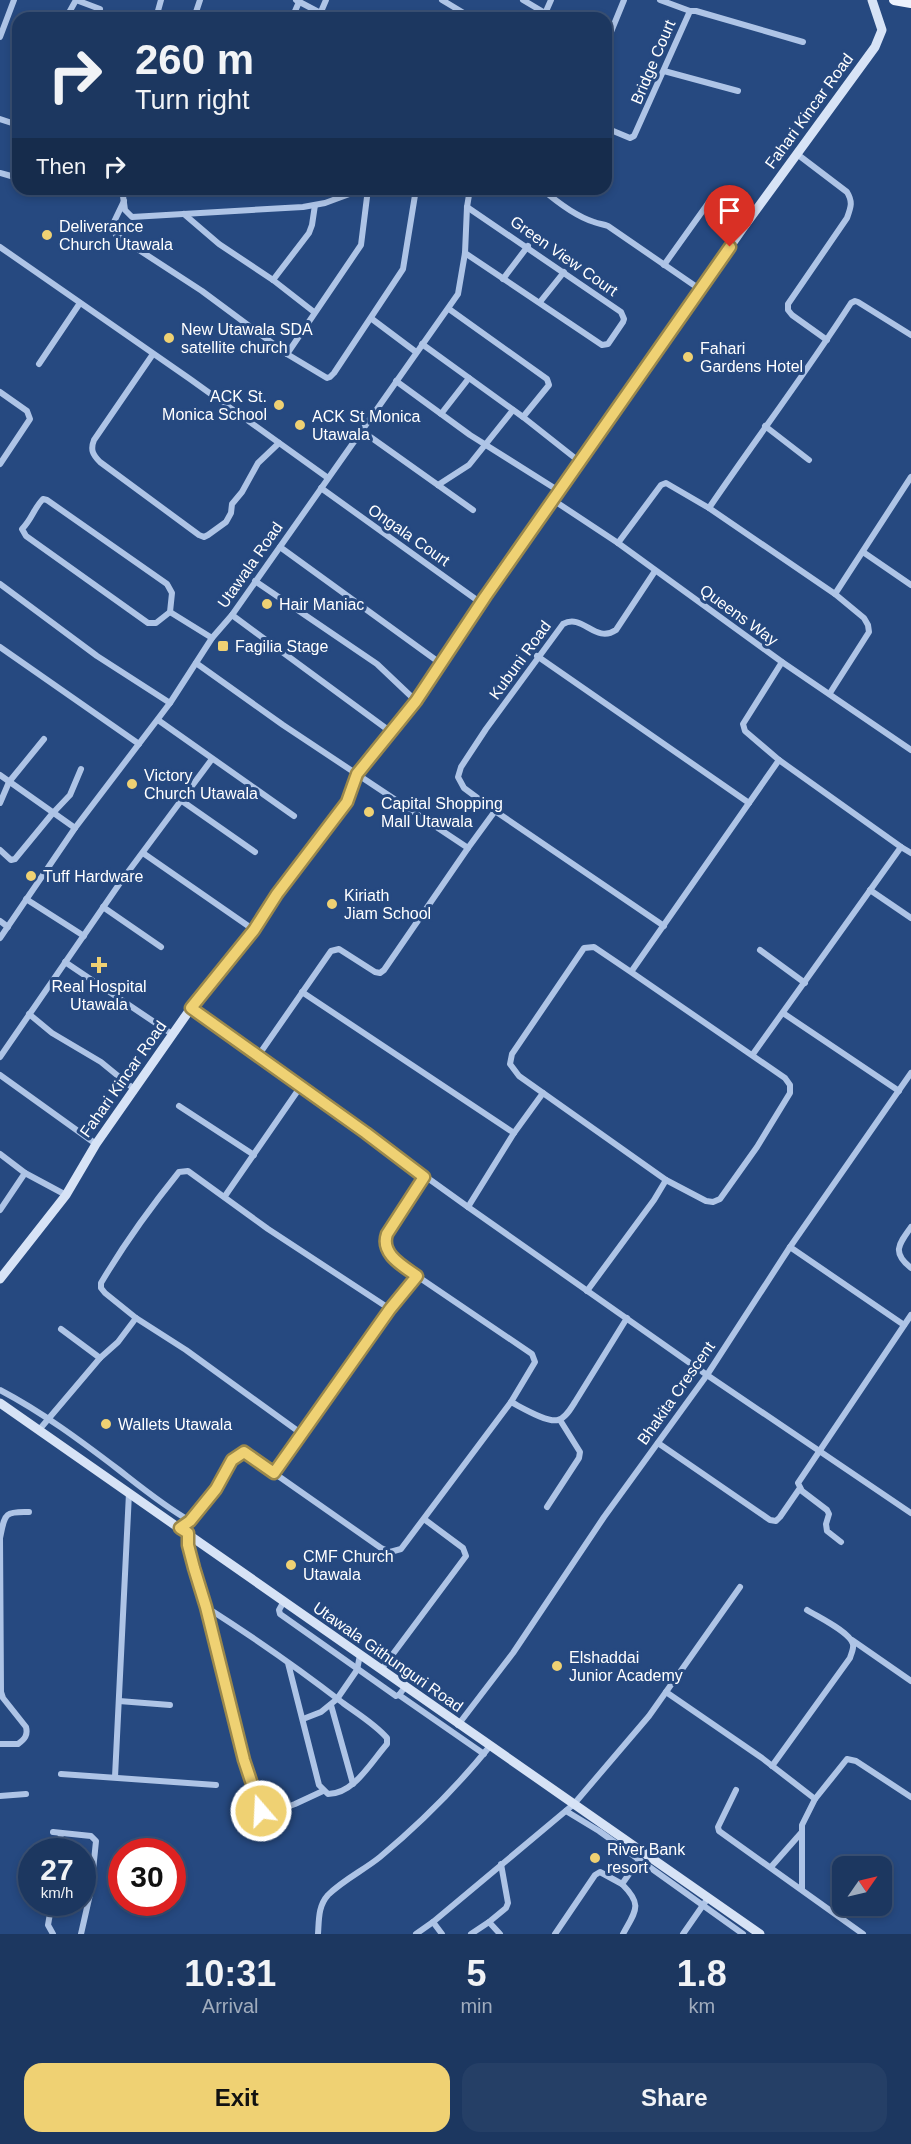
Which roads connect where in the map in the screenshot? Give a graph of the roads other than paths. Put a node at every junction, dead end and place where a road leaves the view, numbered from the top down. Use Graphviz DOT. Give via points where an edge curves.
graph roads {
  1 [pos="14,0"];
  2 [pos="76,0"];
  3 [pos="442,0"];
  4 [pos="523,0"];
  5 [pos="624,0"];
  6 [pos="660,0"];
  7 [pos="872,0"];
  8 [pos="896,0"];
  9 [pos="297,1"];
  10 [pos="911,3"];
  11 [pos="100,9"];
  12 [pos="690,11"];
  13 [pos="316,12"];
  14 [pos="462,12"];
  15 [pos="540,12"];
  16 [pos="612,29"];
  17 [pos="0,37"];
  18 [pos="803,42"];
  19 [pos="664,71"];
  20 [pos="738,91"];
  21 [pos="612,130"];
  22 [pos="796,154"];
  23 [pos="0,173"];
  24 [pos="11,177"];
  25 [pos="123,195"];
  26 [pos="347,195"];
  27 [pos="367,195"];
  28 [pos="415,195"];
  29 [pos="469,195"];
  30 [pos="549,195"];
  31 [pos="714,195"];
  32 [pos="124,201"];
  33 [pos="315,205"];
  34 [pos="467,207"];
  35 [pos="184,214"];
  36 [pos="528,246"];
  37 [pos="0,247"];
  38 [pos="465,253"];
  39 [pos="664,265"];
  40 [pos="564,272"];
  41 [pos="503,279"];
  42 [pos="273,280"];
  43 [pos="701,290"];
  44 [pos="540,302"];
  45 [pos="80,303"];
  46 [pos="449,309"];
  47 [pos="314,312"];
  48 [pos="372,319"];
  49 [pos="911,335"];
  50 [pos="827,340"];
  51 [pos="423,344"];
  52 [pos="416,352"];
  53 [pos="153,354"];
  54 [pos="287,354"];
  55 [pos="39,363"];
  56 [pos="469,378"];
  57 [pos="396,381"];
  58 [pos="0,392"];
  59 [pos="513,410"];
  60 [pos="441,414"];
  61 [pos="523,417"];
  62 [pos="765,426"];
  63 [pos="362,431"];
  64 [pos="279,443"];
  65 [pos="485,444"];
  66 [pos="809,460"];
  67 [pos="580,462"];
  68 [pos="0,464"];
  69 [pos="911,477"];
  70 [pos="328,478"];
  71 [pos="438,485"];
  72 [pos="321,488"];
  73 [pos="559,491"];
  74 [pos="553,500"];
  75 [pos="709,508"];
  76 [pos="473,510"];
  77 [pos="618,543"];
  78 [pos="280,547"];
  79 [pos="863,552"];
  80 [pos="655,571"];
  81 [pos="255,581"];
  82 [pos="0,584"];
  83 [pos="911,585"];
  84 [pos="835,594"];
  85 [pos="481,603"];
  86 [pos="170,612"];
  87 [pos="232,615"];
  88 [pos="212,638"];
  89 [pos="0,648"];
  90 [pos="537,656"];
  91 [pos="782,662"];
  92 [pos="196,663"];
  93 [pos="440,663"];
  94 [pos="830,693"];
  95 [pos="416,701"];
  96 [pos="170,703"];
  97 [pos="158,720"];
  98 [pos="391,732"];
  99 [pos="44,739"];
  100 [pos="139,744"];
  101 [pos="911,750"];
  102 [pos="212,759"];
  103 [pos="779,760"];
  104 [pos="81,769"];
  105 [pos="357,774"];
  106 [pos="0,775"];
  107 [pos="9,782"];
  108 [pos="182,801"];
  109 [pos="0,803"];
  110 [pos="749,803"];
  111 [pos="495,811"];
  112 [pos="52,814"];
  113 [pos="294,816"];
  114 [pos="75,828"];
  115 [pos="901,847"];
  116 [pos="468,848"];
  117 [pos="0,850"];
  118 [pos="255,852"];
  119 [pos="143,853"];
  120 [pos="911,853"];
  121 [pos="870,890"];
  122 [pos="26,898"];
  123 [pos="103,907"];
  124 [pos="911,918"];
  125 [pos="0,921"];
  126 [pos="663,926"];
  127 [pos="8,927"];
  128 [pos="254,930"];
  129 [pos="84,936"];
  130 [pos="0,938"];
  131 [pos="161,947"];
  132 [pos="760,950"];
  133 [pos="65,962"];
  134 [pos="631,972"];
  135 [pos="805,982"];
  136 [pos="302,992"];
  137 [pos="191,1008"];
  138 [pos="783,1013"];
  139 [pos="29,1014"];
  140 [pos="172,1034"];
  141 [pos="753,1054"];
  142 [pos="258,1056"];
  143 [pos="0,1057"];
  144 [pos="911,1073"];
  145 [pos="0,1075"];
  146 [pos="301,1086"];
  147 [pos="134,1089"];
  148 [pos="899,1091"];
  149 [pos="543,1093"];
  150 [pos="179,1106"];
  151 [pos="514,1133"];
  152 [pos="96,1144"];
  153 [pos="0,1154"];
  154 [pos="254,1155"];
  155 [pos="25,1173"];
  156 [pos="424,1177"];
  157 [pos="666,1180"];
  158 [pos="66,1195"];
  159 [pos="225,1196"];
  160 [pos="468,1207"];
  161 [pos="0,1209"];
  162 [pos="911,1227"];
  163 [pos="790,1247"];
  164 [pos="911,1268"];
  165 [pos="417,1276"];
  166 [pos="0,1279"];
  167 [pos="587,1291"];
  168 [pos="390,1309"];
  169 [pos="911,1315"];
  170 [pos="136,1318"];
  171 [pos="627,1318"];
  172 [pos="904,1324"];
  173 [pos="62,1329"];
  174 [pos="100,1358"];
  175 [pos="707,1375"];
  176 [pos="0,1390"];
  177 [pos="13,1398"];
  178 [pos="511,1402"];
  179 [pos="3,1405"];
  180 [pos="47,1419"];
  181 [pos="560,1420"];
  182 [pos="39,1430"];
  183 [pos="302,1434"];
  184 [pos="658,1443"];
  185 [pos="819,1450"];
  186 [pos="117,1468"];
  187 [pos="274,1473"];
  188 [pos="110,1479"];
  189 [pos="800,1488"];
  190 [pos="129,1492"];
  191 [pos="547,1508"];
  192 [pos="163,1511"];
  193 [pos="29,1512"];
  194 [pos="911,1514"];
  195 [pos="424,1519"];
  196 [pos="190,1521"];
  197 [pos="184,1531"];
  198 [pos="841,1542"];
  199 [pos="740,1587"];
  200 [pos="284,1601"];
  201 [pos="206,1607"];
  202 [pos="807,1610"];
  203 [pos="325,1630"];
  204 [pos="840,1630"];
  205 [pos="318,1640"];
  206 [pos="0,1644"];
  207 [pos="360,1655"];
  208 [pos="288,1663"];
  209 [pos="357,1670"];
  210 [pos="381,1670"];
  211 [pos="911,1681"];
  212 [pos="405,1687"];
  213 [pos="666,1692"];
  214 [pos="399,1695"];
  215 [pos="338,1699"];
  216 [pos="118,1701"];
  217 [pos="170,1705"];
  218 [pos="331,1706"];
  219 [pos="303,1719"];
  220 [pos="458,1725"];
  221 [pos="0,1744"];
  222 [pos="490,1746"];
  223 [pos="484,1754"];
  224 [pos="772,1766"];
  225 [pos="61,1774"];
  226 [pos="114,1777"];
  227 [pos="353,1784"];
  228 [pos="216,1785"];
  229 [pos="736,1790"];
  230 [pos="323,1791"];
  231 [pos="26,1794"];
  232 [pos="0,1796"];
  233 [pos="911,1797"];
  234 [pos="815,1799"];
  235 [pos="574,1804"];
  236 [pos="566,1811"];
  237 [pos="53,1832"];
  238 [pos="61,1833"];
  239 [pos="801,1833"];
  240 [pos="60,1838"];
  241 [pos="639,1860"];
  242 [pos="501,1864"];
  243 [pos="771,1867"];
  244 [pos="622,1884"];
  245 [pos="802,1889"];
  246 [pos="705,1902"];
  247 [pos="50,1916"];
  248 [pos="433,1922"];
  249 [pos="489,1922"];
  250 [pos="53,1934"];
  251 [pos="81,1934"];
  252 [pos="318,1934"];
  253 [pos="416,1934"];
  254 [pos="442,1934"];
  255 [pos="471,1934"];
  256 [pos="500,1934"];
  257 [pos="555,1934"];
  258 [pos="623,1934"];
  259 [pos="683,1934"];
  260 [pos="743,1934"];
  261 [pos="760,1934"];
  262 [pos="863,1934"];
  1 -- 17 [label="street"];
  2 -- 11 [label="street"];
  3 -- 14 [label="street"];
  4 -- 15 [label="street"];
  5 -- 16 [label="street"];
  6 -- 12 [label="street"];
  7 -- 22 [label="street, Fahari Kincar Road" via="882,30 875,46"];
  8 -- 10 [label="main road"];
  9 -- 13 [label="street"];
  12 -- 18 [label="street, Bridge Court"];
  12 -- 19 [label="street, Bridge Court"];
  19 -- 20 [label="street"];
  19 -- 21 [label="street, Bridge Court" via="634,136"];
  22 -- 43 [label="street, Fahari Kincar Road"];
  22 -- 50 [label="street" via="851,199 847,218 788,303 792,315"];
  23 -- 24 [label="street"];
  25 -- 32 [label="street"];
  26 -- 33 [label="street"];
  27 -- 47 [label="street" via="361,245"];
  28 -- 48 [label="street" via="403,269"];
  29 -- 34 [label="street, Utawala Road"];
  30 -- 39 [label="street" via="576,214 608,226"];
  31 -- 39 [label="street"];
  32 -- 35 [label="street" via="125,210 132,217"];
  32 -- 54 [label="street" via="112,226 116,235 202,291"];
  33 -- 35 [label="street"];
  33 -- 42 [label="street" via="309,233"];
  34 -- 36 [label="street, Green View Court"];
  34 -- 38 [label="street, Utawala Road"];
  35 -- 42 [label="street" via="219,244"];
  36 -- 40 [label="street, Green View Court"];
  36 -- 41 [label="street"];
  37 -- 45 [label="street"];
  38 -- 41 [label="street, Green View Court"];
  38 -- 46 [label="street, Utawala Road" via="458,294"];
  39 -- 43 [label="street"];
  40 -- 44 [label="street"];
  40 -- 44 [label="street, Green View Court" via="623,315 623,322 608,344 602,345"];
  41 -- 44 [label="street, Green View Court"];
  42 -- 47 [label="street"];
  43 -- 67 [label="street, Fahari Kincar Road"];
  45 -- 53 [label="street"];
  45 -- 55 [label="street"];
  46 -- 51 [label="street, Utawala Road"];
  46 -- 61 [label="street" via="549,381"];
  47 -- 54 [label="street"];
  48 -- 52 [label="street"];
  48 -- 54 [label="street" via="330,377 322,377"];
  49 -- 50 [label="street" via="855,301"];
  50 -- 62 [label="street"];
  51 -- 52 [label="street, Utawala Road"];
  51 -- 56 [label="street"];
  52 -- 57 [label="street, Utawala Road"];
  53 -- 64 [label="street"];
  53 -- 64 [label="street" via="94,440 92,452 199,535 208,535 226,522 232,504 258,463"];
  56 -- 59 [label="street"];
  56 -- 60 [label="street"];
  57 -- 60 [label="street"];
  57 -- 63 [label="street, Utawala Road"];
  58 -- 68 [label="street" via="27,411 30,419"];
  59 -- 61 [label="street"];
  59 -- 65 [label="street"];
  60 -- 65 [label="street"];
  61 -- 67 [label="street"];
  62 -- 66 [label="street"];
  62 -- 75 [label="street"];
  63 -- 70 [label="street, Utawala Road"];
  63 -- 71 [label="street"];
  64 -- 70 [label="street"];
  65 -- 71 [label="street" via="469,465"];
  65 -- 73 [label="street"];
  67 -- 73 [label="street, Fahari Kincar Road"];
  69 -- 79 [label="street"];
  70 -- 72 [label="street, Utawala Road"];
  71 -- 76 [label="street"];
  72 -- 78 [label="street, Utawala Road"];
  72 -- 85 [label="street, Ongala Court"];
  73 -- 74 [label="street, Fahari Kincar Road"];
  74 -- 77 [label="street, Queens Way"];
  74 -- 85 [label="street, Fahari Kincar Road"];
  75 -- 77 [label="street" via="666,483"];
  75 -- 84 [label="street"];
  77 -- 80 [label="street, Queens Way"];
  78 -- 81 [label="street, Utawala Road"];
  78 -- 93 [label="street"];
  79 -- 83 [label="street"];
  79 -- 84 [label="street"];
  80 -- 90 [label="street, Kubuni Road" via="616,630 602,634 568,621"];
  80 -- 91 [label="street, Queens Way"];
  81 -- 87 [label="street, Utawala Road"];
  81 -- 95 [label="street" via="376,664"];
  82 -- 96 [label="street" via="97,656"];
  84 -- 94 [label="street" via="864,618 869,632"];
  85 -- 93 [label="street, Fahari Kincar Road"];
  86 -- 86 [label="street" via="172,593 167,584 47,500 35,507 22,529 26,536 148,623 156,623"];
  86 -- 88 [label="street"];
  87 -- 88 [label="street, Utawala Road"];
  87 -- 98 [label="street"];
  88 -- 92 [label="street, Utawala Road"];
  89 -- 100 [label="street"];
  90 -- 110 [label="street"];
  90 -- 111 [label="street, Kubuni Road" via="458,777 464,788"];
  91 -- 94 [label="street, Queens Way"];
  91 -- 103 [label="street" via="743,723 745,731"];
  92 -- 96 [label="street, Utawala Road"];
  92 -- 105 [label="street"];
  93 -- 95 [label="street, Fahari Kincar Road"];
  94 -- 101 [label="street, Queens Way"];
  95 -- 98 [label="street, Fahari Kincar Road"];
  96 -- 97 [label="street, Utawala Road"];
  97 -- 100 [label="street, Utawala Road"];
  97 -- 102 [label="street"];
  98 -- 105 [label="street, Fahari Kincar Road"];
  99 -- 107 [label="street"];
  100 -- 114 [label="street, Utawala Road"];
  102 -- 108 [label="street"];
  102 -- 113 [label="street"];
  103 -- 110 [label="street"];
  103 -- 115 [label="street"];
  104 -- 112 [label="street" via="70,795"];
  105 -- 116 [label="street"];
  105 -- 128 [label="street, Fahari Kincar Road" via="347,802"];
  106 -- 107 [label="street"];
  107 -- 109 [label="street"];
  107 -- 112 [label="street"];
  108 -- 118 [label="street"];
  108 -- 119 [label="street"];
  110 -- 126 [label="street"];
  111 -- 116 [label="street"];
  111 -- 126 [label="street"];
  112 -- 114 [label="street"];
  112 -- 117 [label="street" via="15,860"];
  114 -- 122 [label="street, Utawala Road"];
  115 -- 120 [label="street"];
  115 -- 121 [label="street"];
  116 -- 136 [label="street" via="380,973 336,948"];
  119 -- 123 [label="street"];
  119 -- 128 [label="street"];
  121 -- 124 [label="street"];
  121 -- 135 [label="street"];
  122 -- 127 [label="street, Utawala Road"];
  122 -- 129 [label="street"];
  123 -- 129 [label="street"];
  123 -- 131 [label="street"];
  125 -- 127 [label="street"];
  126 -- 134 [label="street"];
  127 -- 130 [label="street, Utawala Road"];
  128 -- 137 [label="street, Fahari Kincar Road"];
  129 -- 133 [label="street"];
  132 -- 135 [label="street"];
  133 -- 139 [label="street"];
  133 -- 140 [label="street"];
  134 -- 141 [label="street"];
  134 -- 149 [label="street" via="594,947 584,948 512,1054 513,1070"];
  135 -- 138 [label="street"];
  136 -- 142 [label="street"];
  136 -- 151 [label="street"];
  137 -- 140 [label="street, Fahari Kincar Road"];
  137 -- 142 [label="street"];
  138 -- 141 [label="street"];
  138 -- 148 [label="street"];
  139 -- 143 [label="street"];
  139 -- 147 [label="street"];
  140 -- 147 [label="street, Fahari Kincar Road"];
  141 -- 157 [label="street" via="790,1085 790,1093 757,1148 720,1199 713,1202"];
  142 -- 146 [label="street"];
  144 -- 148 [label="street, Bhakita Crescent"];
  145 -- 152 [label="street"];
  146 -- 154 [label="street"];
  146 -- 156 [label="street"];
  147 -- 152 [label="street, Fahari Kincar Road"];
  148 -- 163 [label="street, Bhakita Crescent"];
  149 -- 151 [label="street"];
  149 -- 157 [label="street"];
  150 -- 154 [label="street"];
  151 -- 160 [label="street"];
  152 -- 158 [label="street, Fahari Kincar Road"];
  153 -- 155 [label="street"];
  154 -- 159 [label="street"];
  155 -- 158 [label="street"];
  155 -- 161 [label="street"];
  156 -- 160 [label="street"];
  156 -- 165 [label="street" via="384,1241 388,1252"];
  157 -- 167 [label="street"];
  158 -- 166 [label="street, Fahari Kincar Road"];
  159 -- 168 [label="street"];
  159 -- 170 [label="street" via="188,1171 179,1172 126,1241 101,1288"];
  160 -- 167 [label="street"];
  162 -- 164 [label="street" via="898,1253"];
  163 -- 172 [label="street"];
  163 -- 175 [label="street, Bhakita Crescent"];
  165 -- 168 [label="street"];
  165 -- 178 [label="street" via="532,1354 535,1362"];
  167 -- 171 [label="street"];
  168 -- 183 [label="street"];
  169 -- 172 [label="street"];
  170 -- 174 [label="street"];
  170 -- 183 [label="street"];
  171 -- 175 [label="street"];
  171 -- 181 [label="street"];
  172 -- 185 [label="street"];
  173 -- 174 [label="street"];
  174 -- 180 [label="street"];
  175 -- 184 [label="street, Bhakita Crescent"];
  175 -- 185 [label="street"];
  176 -- 177 [label="street"];
  177 -- 179 [label="street"];
  177 -- 180 [label="street"];
  178 -- 181 [label="street" via="551,1420"];
  178 -- 195 [label="street"];
  179 -- 182 [label="street, Utawala Githunguri Road"];
  180 -- 182 [label="street"];
  180 -- 186 [label="street"];
  181 -- 191 [label="street" via="580,1452"];
  182 -- 188 [label="street, Utawala Githunguri Road"];
  183 -- 187 [label="street"];
  184 -- 189 [label="street" via="770,1520 780,1517"];
  184 -- 220 [label="street, Bhakita Crescent" via="513,1653"];
  185 -- 189 [label="street" via="799,1479"];
  185 -- 194 [label="street"];
  186 -- 188 [label="street"];
  186 -- 192 [label="street"];
  187 -- 195 [label="street" via="390,1552 401,1549"];
  187 -- 196 [label="street" via="244,1452 235,1456 216,1489"];
  188 -- 190 [label="street, Utawala Githunguri Road"];
  189 -- 198 [label="street" via="827,1510 826,1531"];
  190 -- 192 [label="street, Utawala Githunguri Road"];
  190 -- 216 [label="street"];
  192 -- 196 [label="street"];
  192 -- 197 [label="street, Utawala Githunguri Road"];
  193 -- 206 [label="street" via="11,1511 4,1520 0,1538"];
  195 -- 210 [label="street" via="463,1548 466,1556"];
  196 -- 197 [label="street"];
  197 -- 200 [label="street, Utawala Githunguri Road"];
  197 -- 201 [label="street"];
  199 -- 213 [label="street"];
  200 -- 203 [label="street, Utawala Githunguri Road"];
  200 -- 205 [label="street" via="280,1614"];
  201 -- 208 [label="street"];
  201 -- 230 [label="street" via="258,1808 263,1812 279,1810"];
  202 -- 204 [label="street"];
  203 -- 205 [label="street"];
  203 -- 207 [label="street, Utawala Githunguri Road"];
  204 -- 211 [label="street"];
  204 -- 224 [label="street" via="853,1644 850,1658"];
  205 -- 209 [label="street"];
  206 -- 221 [label="street" via="1,1692 27,1733 18,1744"];
  207 -- 209 [label="street"];
  207 -- 210 [label="street, Utawala Githunguri Road"];
  208 -- 215 [label="street"];
  208 -- 219 [label="street"];
  209 -- 214 [label="street"];
  209 -- 215 [label="street"];
  210 -- 212 [label="street, Utawala Githunguri Road"];
  212 -- 214 [label="street"];
  212 -- 220 [label="street, Utawala Githunguri Road"];
  213 -- 224 [label="street"];
  213 -- 235 [label="street"];
  214 -- 223 [label="street"];
  215 -- 218 [label="street"];
  215 -- 227 [label="street" via="388,1741"];
  216 -- 217 [label="street"];
  216 -- 226 [label="street"];
  218 -- 219 [label="street"];
  218 -- 227 [label="street"];
  219 -- 230 [label="street"];
  220 -- 222 [label="street, Utawala Githunguri Road"];
  222 -- 223 [label="street"];
  222 -- 235 [label="street, Utawala Githunguri Road"];
  223 -- 252 [label="street" via="419,1825 327,1896 321,1907"];
  224 -- 234 [label="street"];
  225 -- 226 [label="street"];
  226 -- 228 [label="street"];
  227 -- 230 [label="street" via="337,1794"];
  229 -- 243 [label="street" via="718,1828"];
  231 -- 232 [label="street"];
  233 -- 234 [label="street" via="847,1759"];
  234 -- 239 [label="street"];
  235 -- 236 [label="street"];
  235 -- 246 [label="street, Utawala Githunguri Road"];
  236 -- 241 [label="street"];
  236 -- 242 [label="street"];
  237 -- 238 [label="street"];
  238 -- 240 [label="street"];
  238 -- 251 [label="street" via="91,1836 96,1841"];
  239 -- 243 [label="street"];
  239 -- 245 [label="street"];
  241 -- 244 [label="street"];
  241 -- 246 [label="street"];
  242 -- 248 [label="street"];
  242 -- 249 [label="street" via="508,1903"];
  243 -- 245 [label="street"];
  244 -- 257 [label="street" via="604,1873 595,1875"];
  244 -- 258 [label="street" via="636,1903 636,1911"];
  245 -- 262 [label="street"];
  246 -- 259 [label="street"];
  246 -- 260 [label="street"];
  246 -- 261 [label="street, Utawala Githunguri Road"];
  247 -- 250 [label="street" via="48,1925"];
  248 -- 253 [label="street"];
  248 -- 254 [label="street"];
  249 -- 255 [label="street"];
  249 -- 256 [label="street"];
}
